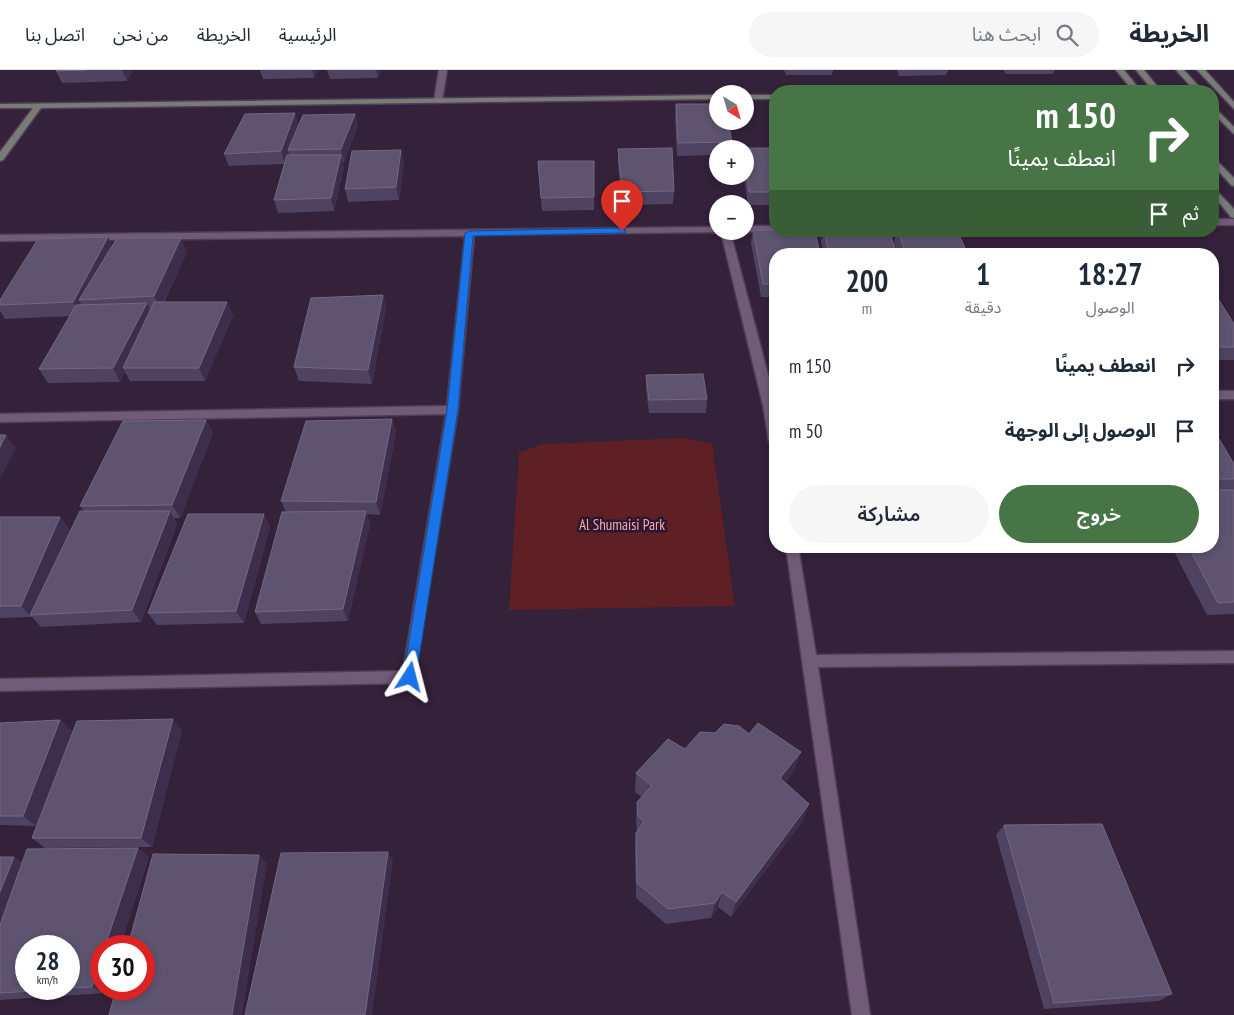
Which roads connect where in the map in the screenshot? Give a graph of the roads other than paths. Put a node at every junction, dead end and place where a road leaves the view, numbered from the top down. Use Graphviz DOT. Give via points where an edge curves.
graph roads {
  1 [pos="443,70"];
  2 [pos="1120,70"];
  3 [pos="1140,70"];
  4 [pos="1180,70"];
  5 [pos="1201,70"];
  6 [pos="1132,85"];
  7 [pos="1152,85"];
  8 [pos="1194,85"];
  9 [pos="1211,85"];
  10 [pos="1234,91"];
  11 [pos="1219,92"];
  12 [pos="1219,94"];
  13 [pos="709,97"];
  14 [pos="754,97"];
  15 [pos="769,97"];
  16 [pos="438,101"];
  17 [pos="0,106"];
  18 [pos="38,106"];
  19 [pos="1234,107"];
  20 [pos="1219,115"];
  21 [pos="1234,132"];
  22 [pos="0,158"];
  23 [pos="1219,166"];
  24 [pos="1234,183"];
  25 [pos="1219,197"];
  26 [pos="1234,215"];
  27 [pos="1219,222"];
  28 [pos="1234,222"];
  29 [pos="754,229"];
  30 [pos="769,229"];
  31 [pos="709,230"];
  32 [pos="470,233"];
  33 [pos="0,238"];
  34 [pos="727,240"];
  35 [pos="769,394"];
  36 [pos="1234,394"];
  37 [pos="1219,395"];
  38 [pos="452,410"];
  39 [pos="0,418"];
  40 [pos="793,553"];
  41 [pos="1234,657"];
  42 [pos="810,661"];
  43 [pos="0,685"];
  44 [pos="861,1015"];
  1 -- 16 [label="street"];
  2 -- 6 [label="main road"];
  3 -- 7 [label="main road"];
  4 -- 8 [label="main road"];
  5 -- 9 [label="main road"];
  10 -- 11 [label="main road"];
  12 -- 19 [label="main road"];
  13 -- 16 [label="main road"];
  14 -- 15 [label="main road"];
  16 -- 18 [label="main road"];
  17 -- 18 [label="main road"];
  18 -- 22 [label="main road"];
  20 -- 21 [label="main road"];
  23 -- 24 [label="main road"];
  25 -- 26 [label="main road"];
  27 -- 28 [label="street"];
  29 -- 30 [label="street"];
  31 -- 32 [label="street"];
  32 -- 33 [label="street"];
  32 -- 38 [label="street"];
  34 -- 35 [label="street"];
  36 -- 37 [label="street"];
  38 -- 39 [label="street"];
  38 -- 43 [label="street" via="410,677"];
  40 -- 42 [label="street"];
  41 -- 42 [label="street"];
  42 -- 44 [label="street"];
}
